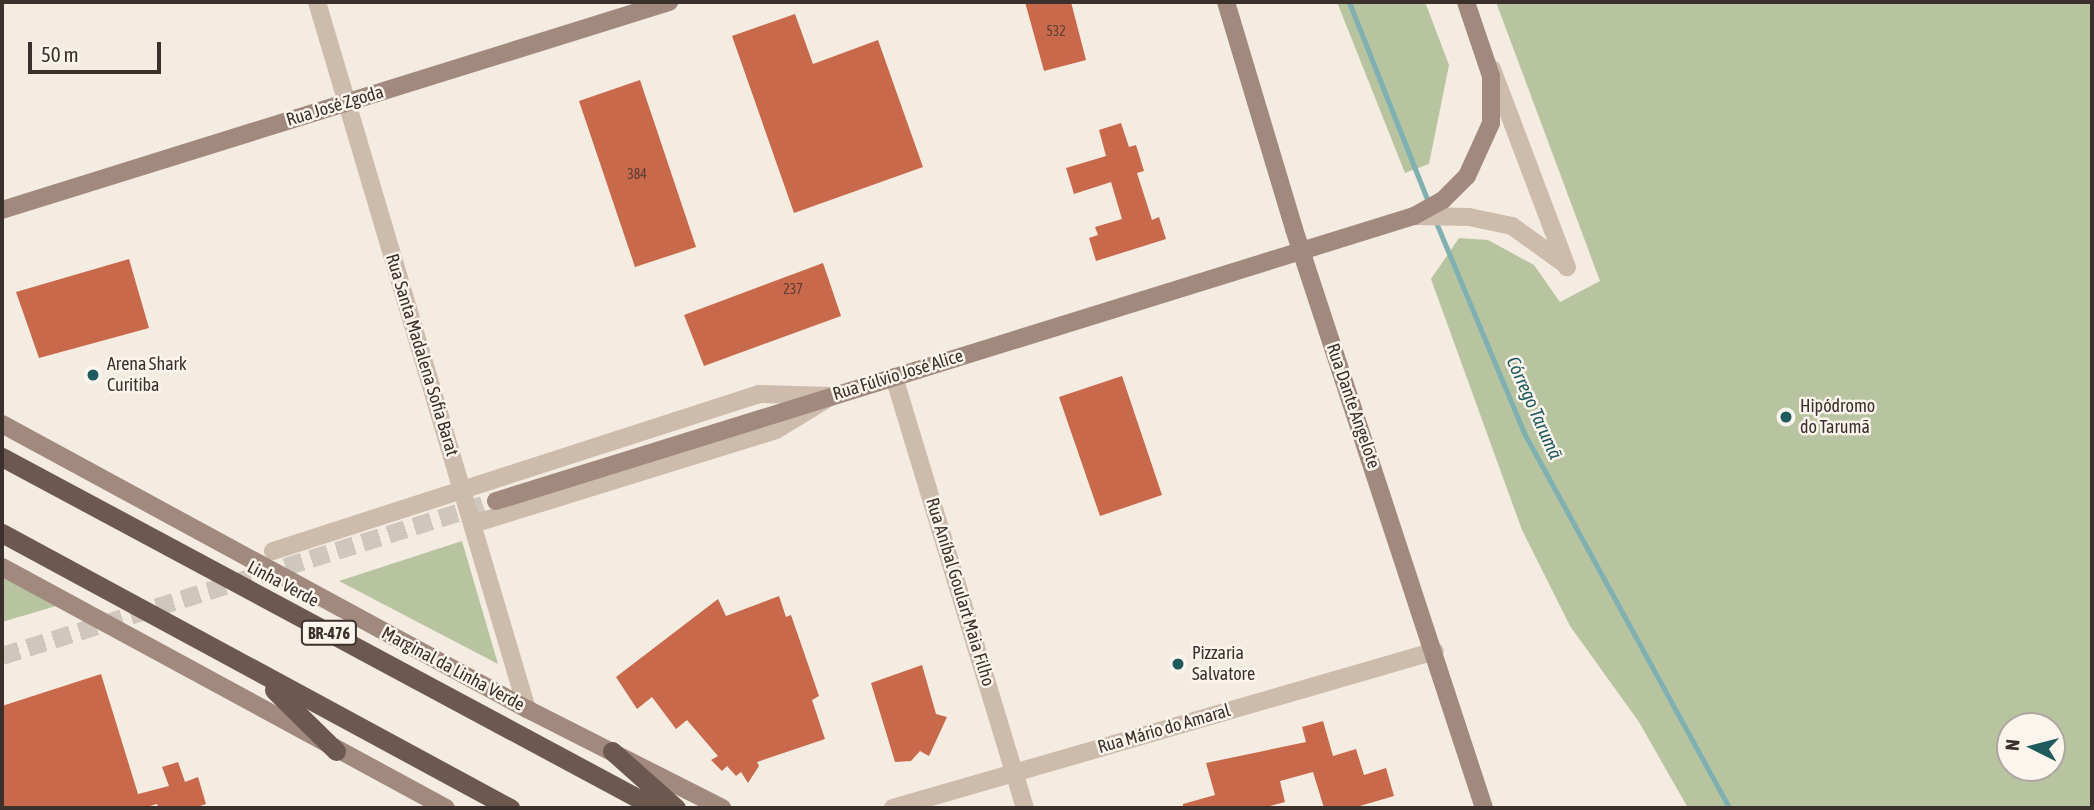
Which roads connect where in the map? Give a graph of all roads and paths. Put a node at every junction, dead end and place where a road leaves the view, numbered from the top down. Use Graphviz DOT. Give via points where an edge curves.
graph roads {
  1 [pos="317,2"];
  2 [pos="669,2"];
  3 [pos="1226,2"];
  4 [pos="1466,2"];
  5 [pos="1486,53"];
  6 [pos="347,102"];
  7 [pos="1445,208"];
  8 [pos="2,210"];
  9 [pos="1301,251"];
  10 [pos="894,377"];
  11 [pos="830,396"];
  12 [pos="2,423"];
  13 [pos="2,457"];
  14 [pos="462,489"];
  15 [pos="496,501"];
  16 [pos="472,524"];
  17 [pos="2,533"];
  18 [pos="273,551"];
  19 [pos="2,567"];
  20 [pos="1435,652"];
  21 [pos="258,674"];
  22 [pos="527,709"];
  23 [pos="336,751"];
  24 [pos="612,751"];
  25 [pos="1015,773"];
  26 [pos="446,808"];
  27 [pos="510,808"];
  28 [pos="656,808"];
  29 [pos="676,808"];
  30 [pos="722,808"];
  31 [pos="892,808"];
  32 [pos="1025,808"];
  33 [pos="1484,808"];
  1 -- 6 [label="street, Rua Santa Madalena Sofia Barat"];
  2 -- 6 [label="main road, Rua José Zgoda"];
  3 -- 9 [label="main road, Rua Dante Angelote"];
  4 -- 5 [label="main road, Rua Fúlvio José Alice"];
  5 -- 7 [label="main road, Rua Fúlvio José Alice" via="1493,102 1486,141"];
  5 -- 7 [label="street" via="1567,267 1512,226"];
  6 -- 8 [label="main road, Rua José Zgoda"];
  6 -- 14 [label="street, Rua Santa Madalena Sofia Barat"];
  7 -- 9 [label="main road, Rua Fúlvio José Alice"];
  9 -- 10 [label="main road, Rua Fúlvio José Alice"];
  9 -- 20 [label="main road, Rua Dante Angelote"];
  10 -- 11 [label="main road, Rua Fúlvio José Alice"];
  10 -- 25 [label="street, Rua Aníbal Goulart Maia Filho"];
  11 -- 14 [label="street" via="759,394"];
  11 -- 15 [label="main road, Rua Fúlvio José Alice"];
  11 -- 16 [label="street" via="776,430"];
  12 -- 22 [label="main road, Marginal da Linha Verde"];
  13 -- 28 [label="highway, Linha Verde / BR-476"];
  14 -- 16 [label="street, Rua Santa Madalena Sofia Barat"];
  14 -- 18 [label="street"];
  16 -- 22 [label="street, Rua Santa Madalena Sofia Barat"];
  17 -- 21 [label="highway"];
  19 -- 23 [label="main road"];
  20 -- 25 [label="street, Rua Mário do Amaral"];
  20 -- 33 [label="main road, Rua Dante Angelote"];
  21 -- 23 [label="highway"];
  21 -- 27 [label="highway"];
  22 -- 24 [label="main road, Marginal da Linha Verde"];
  23 -- 26 [label="main road"];
  24 -- 29 [label="highway"];
  24 -- 30 [label="main road, Marginal da Linha Verde"];
  25 -- 31 [label="street, Rua Mário do Amaral"];
  25 -- 32 [label="street, Rua Aníbal Goulart Maia Filho"];
}
